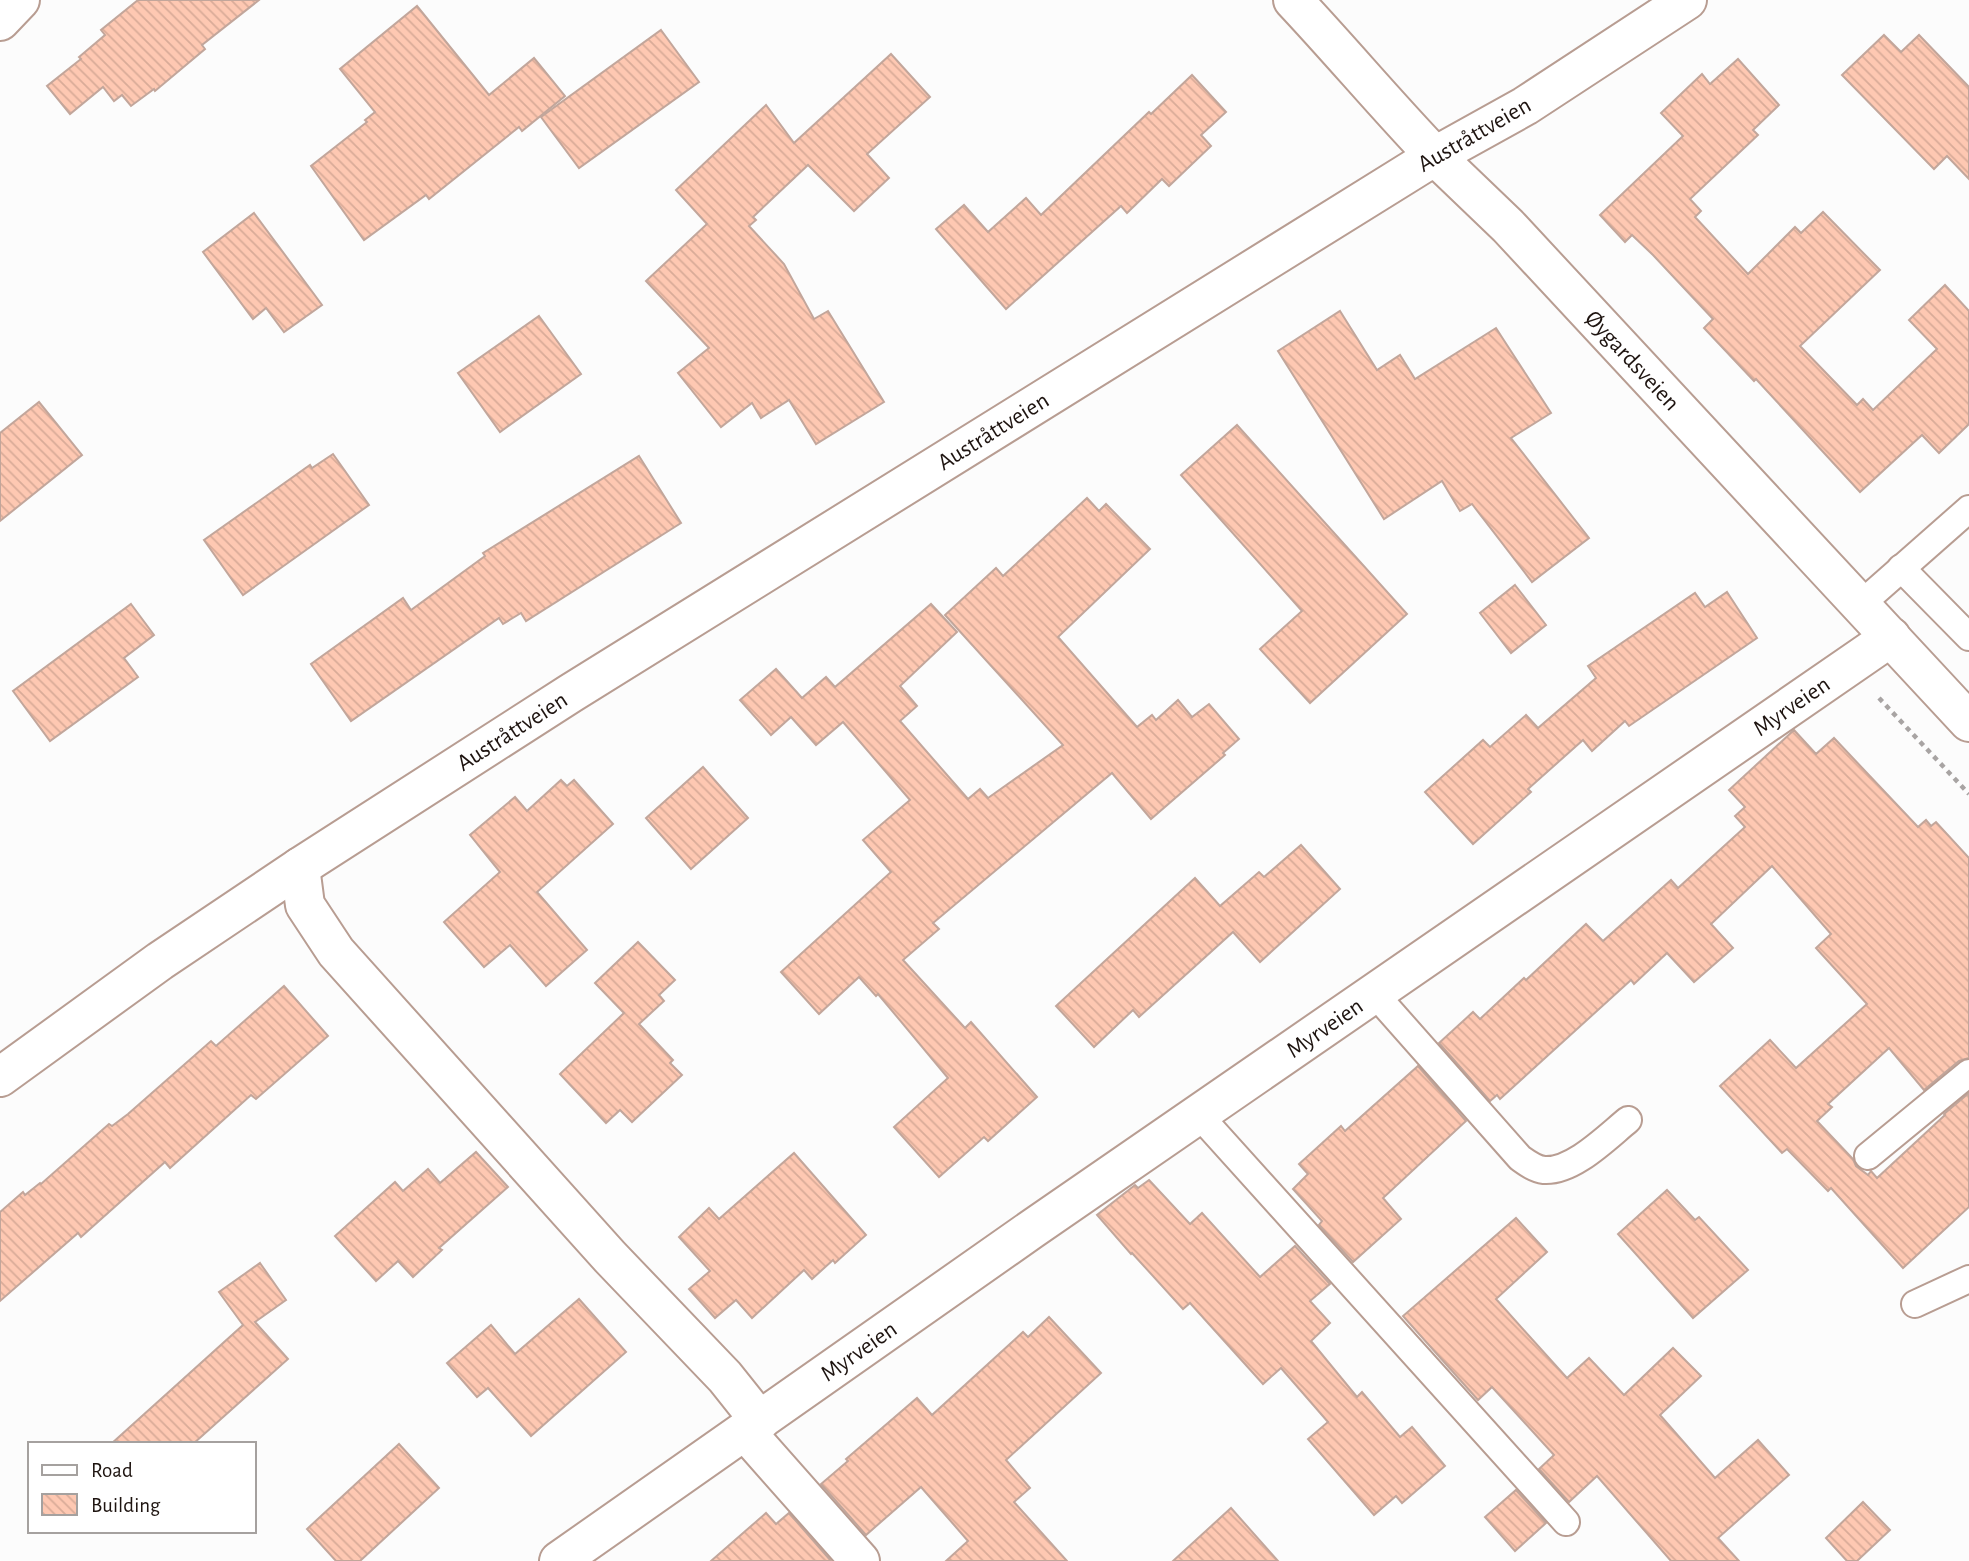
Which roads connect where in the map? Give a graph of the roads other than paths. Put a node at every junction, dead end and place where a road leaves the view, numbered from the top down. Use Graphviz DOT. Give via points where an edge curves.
graph roads {
  1 [pos="20,0"];
  2 [pos="1293,0"];
  3 [pos="1686,0"];
  4 [pos="0,21"];
  5 [pos="1434,156"];
  6 [pos="1969,509"];
  7 [pos="1901,568"];
  8 [pos="1860,605"];
  9 [pos="1891,638"];
  10 [pos="1969,638"];
  11 [pos="1969,722"];
  12 [pos="300,867"];
  13 [pos="1374,993"];
  14 [pos="1969,1073"];
  15 [pos="0,1077"];
  16 [pos="1198,1114"];
  17 [pos="1628,1120"];
  18 [pos="1868,1156"];
  19 [pos="1969,1279"];
  20 [pos="1915,1304"];
  21 [pos="753,1426"];
  22 [pos="1566,1522"];
  23 [pos="559,1561"];
  24 [pos="860,1561"];
  1 -- 4 [label="street"];
  2 -- 5 [label="street, Øygardsveien"];
  3 -- 5 [label="street, Austråttveien" via="1525,106"];
  5 -- 8 [label="street, Øygardsveien" via="1508,226"];
  5 -- 12 [label="street, Austråttveien" via="570,693"];
  6 -- 7 [label="lane"];
  7 -- 8 [label="lane"];
  7 -- 10 [label="lane"];
  8 -- 9 [label="street, Øygardsveien"];
  9 -- 11 [label="street, Øygardsveien"];
  9 -- 13 [label="street, Myrveien"];
  12 -- 15 [label="street, Austråttveien"];
  12 -- 21 [label="street" via="305,905 336,952 601,1247 725,1377"];
  13 -- 16 [label="street, Myrveien"];
  13 -- 17 [label="lane" via="1530,1165 1542,1170 1569,1164"];
  14 -- 18 [label="lane"];
  16 -- 21 [label="street, Myrveien"];
  16 -- 22 [label="lane"];
  19 -- 20 [label="lane"];
  21 -- 23 [label="street, Myrveien"];
  21 -- 24 [label="street"];
}
